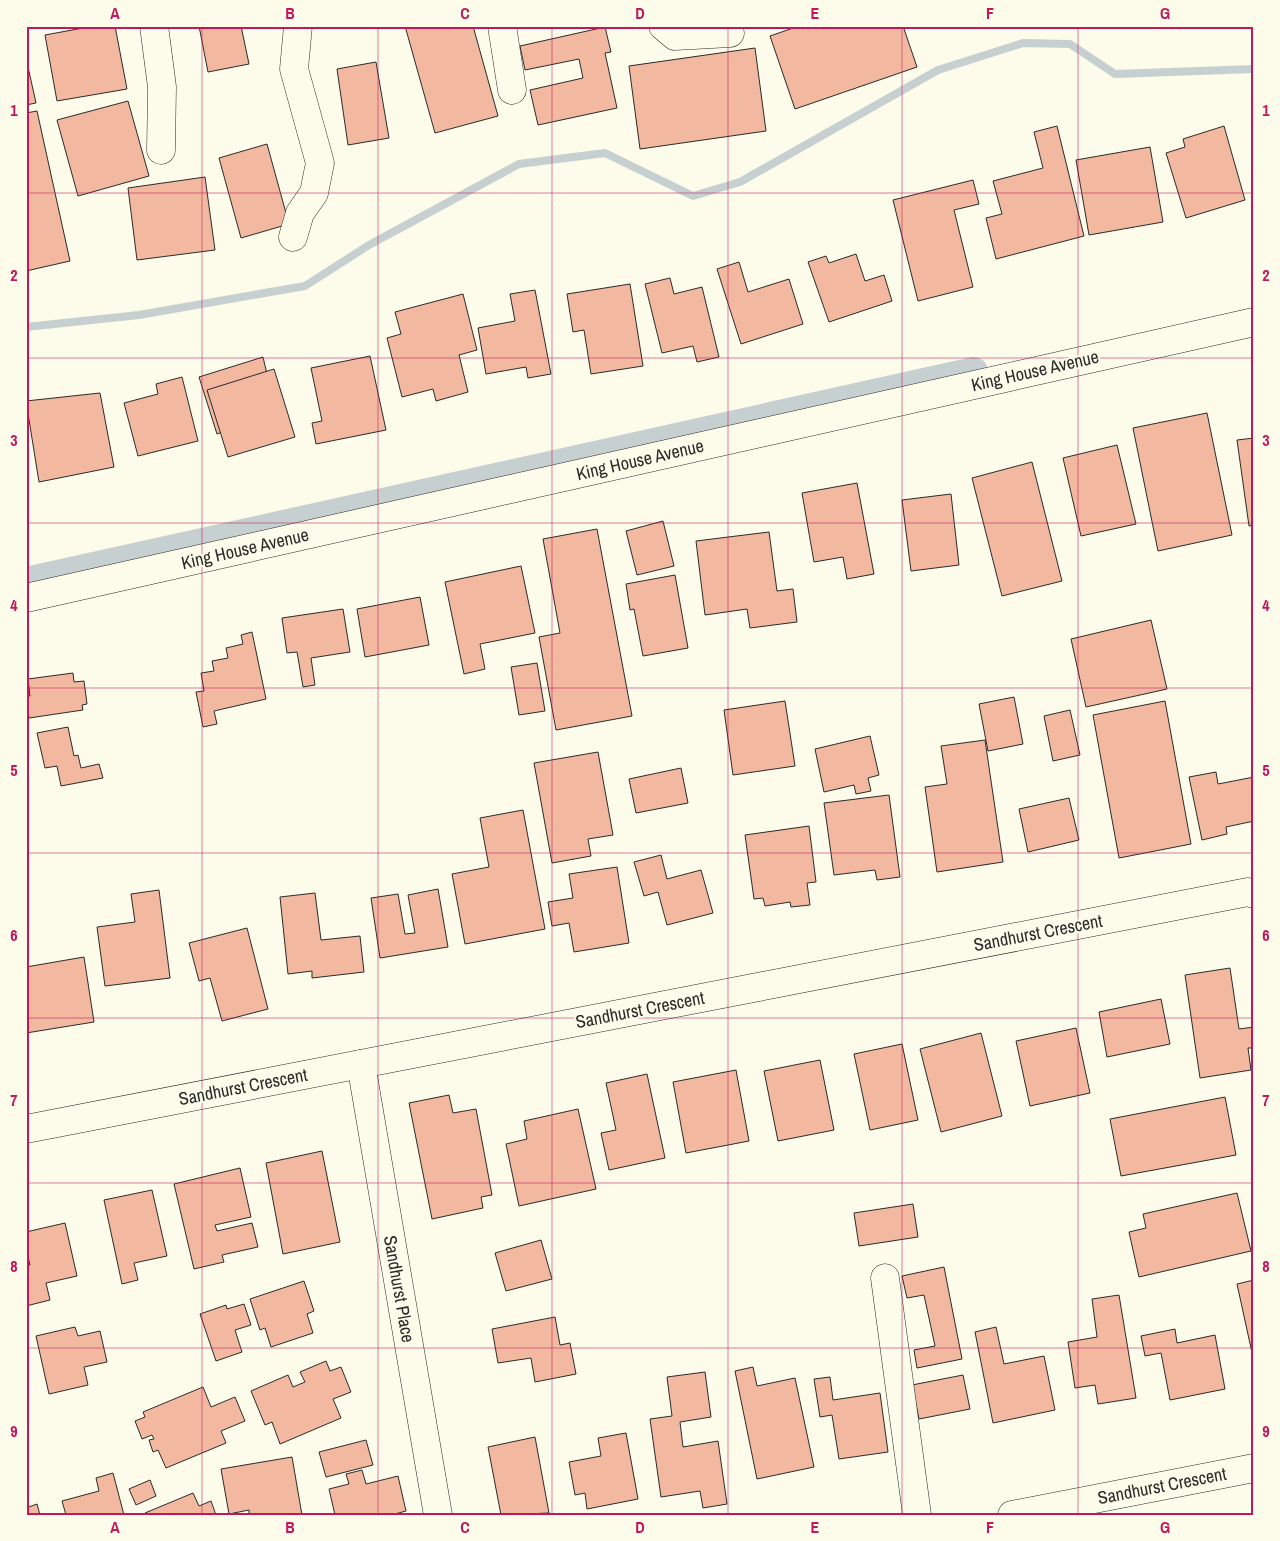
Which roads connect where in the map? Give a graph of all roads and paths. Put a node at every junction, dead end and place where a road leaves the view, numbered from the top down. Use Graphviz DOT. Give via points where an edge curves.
graph roads {
  1 [pos="154,26"];
  2 [pos="298,26"];
  3 [pos="502,26"];
  4 [pos="663,26"];
  5 [pos="730,33"];
  6 [pos="512,90"];
  7 [pos="161,150"];
  8 [pos="293,237"];
  9 [pos="1254,322"];
  10 [pos="26,598"];
  11 [pos="1254,894"];
  12 [pos="361,1064"];
  13 [pos="26,1129"];
  14 [pos="885,1278"];
  15 [pos="1254,1468"];
  16 [pos="438,1515"];
  17 [pos="917,1515"];
  18 [pos="1012,1515"];
  1 -- 7 [label="street" via="162,87"];
  2 -- 8 [label="street" via="294,69 320,163 314,193 300,213"];
  3 -- 6 [label="street"];
  4 -- 5 [label="street" via="675,36"];
  9 -- 10 [label="street, King House Avenue"];
  11 -- 12 [label="street, Sandhurst Crescent" via="1248,892"];
  12 -- 13 [label="street, Sandhurst Crescent"];
  12 -- 16 [label="street, Sandhurst Place"];
  14 -- 17 [label="street"];
  15 -- 18 [label="street, Sandhurst Crescent"];
}
